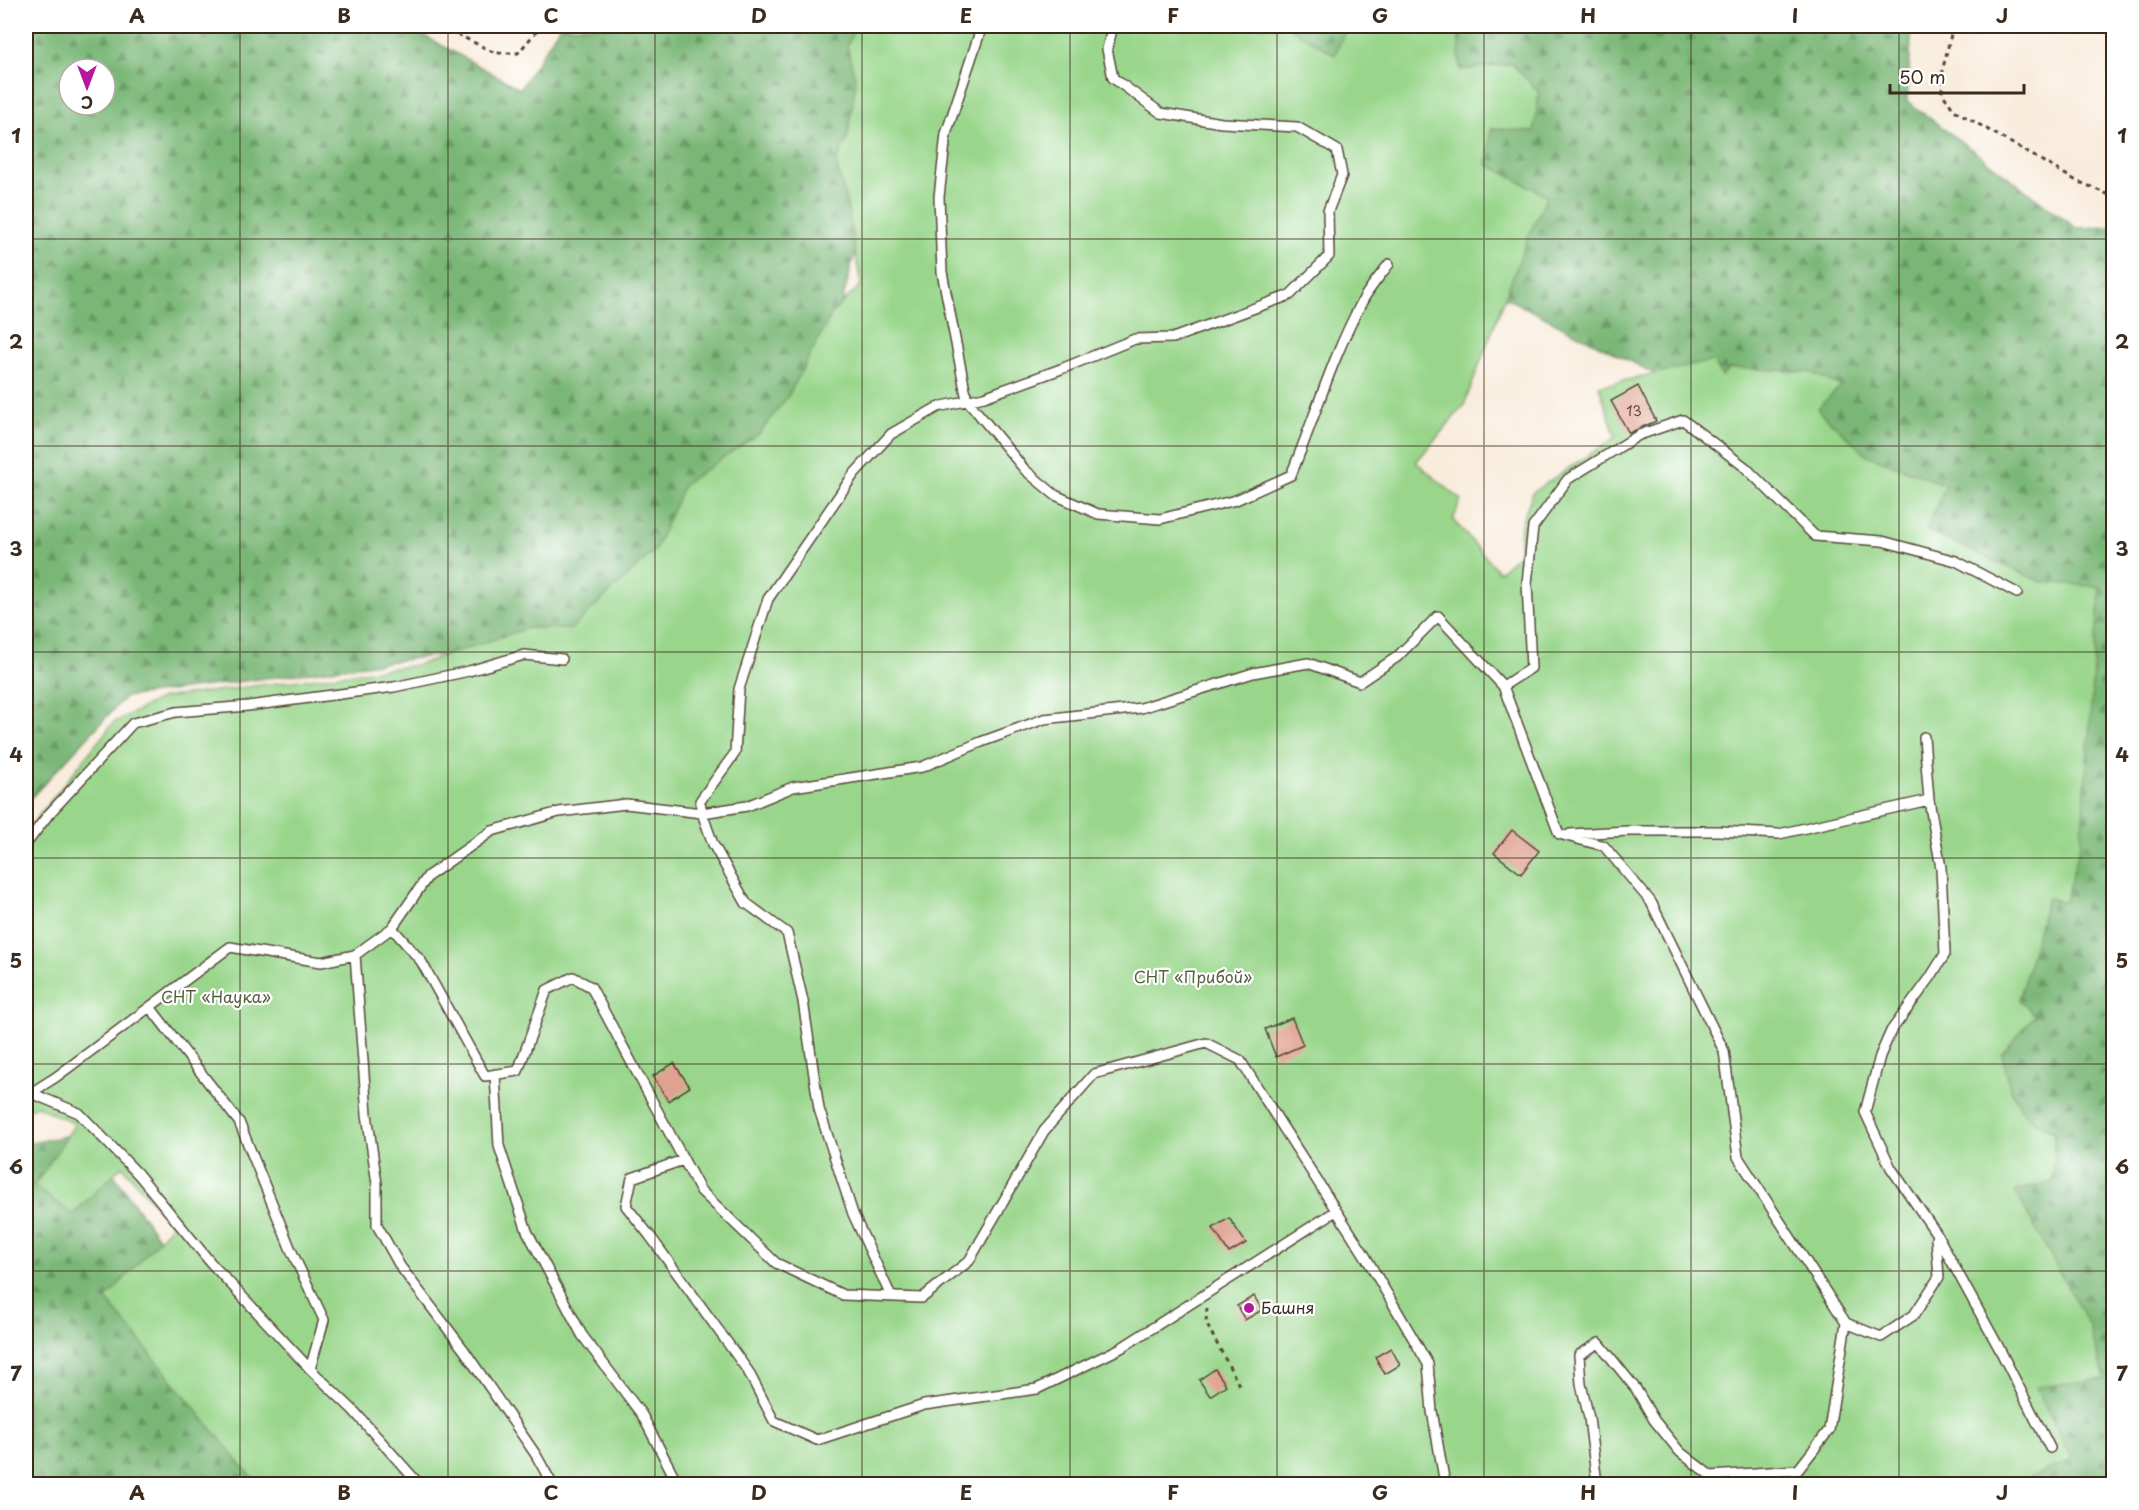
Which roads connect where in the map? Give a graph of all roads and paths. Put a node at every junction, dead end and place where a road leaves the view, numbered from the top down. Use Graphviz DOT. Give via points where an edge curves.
graph roads {
  1 [pos="441,26"];
  2 [pos="541,26"];
  3 [pos="982,26"];
  4 [pos="1113,26"];
  5 [pos="1953,26"];
  6 [pos="2114,196"];
  7 [pos="1389,264"];
  8 [pos="967,400"];
  9 [pos="2017,593"];
  10 [pos="562,659"];
  11 [pos="1503,686"];
  12 [pos="1924,737"];
  13 [pos="1929,800"];
  14 [pos="702,813"];
  15 [pos="1559,834"];
  16 [pos="26,844"];
  17 [pos="392,928"];
  18 [pos="355,955"];
  19 [pos="150,1007"];
  20 [pos="495,1074"];
  21 [pos="28,1095"];
  22 [pos="683,1160"];
  23 [pos="1336,1211"];
  24 [pos="1936,1233"];
  25 [pos="1208,1293"];
  26 [pos="891,1296"];
  27 [pos="1846,1323"];
  28 [pos="310,1369"];
  29 [pos="1239,1385"];
  30 [pos="2050,1448"];
  31 [pos="419,1485"];
  32 [pos="552,1485"];
  33 [pos="678,1485"];
  34 [pos="1445,1485"];
  35 [pos="1597,1485"];
  1 -- 2 [label="path" via="495,53 518,53"];
  3 -- 8 [label="lane" via="946,134 939,197 942,272"];
  4 -- 8 [label="lane" via="1107,49 1113,78 1161,113 1222,123 1297,127 1337,150 1342,175 1328,211 1329,255 1290,295 1173,338 1135,339"];
  5 -- 6 [label="path" via="1943,68 1942,93 1954,110 2075,180"];
  7 -- 8 [label="lane" via="1363,300 1338,351 1291,475 1236,500 1160,519 1098,514 1055,495 1025,470"];
  8 -- 14 [label="lane" via="938,407 891,434 854,474 768,599 739,689 735,753 700,801"];
  9 -- 11 [label="lane" via="1956,561 1882,541 1815,536 1745,467 1683,420 1639,435 1568,479 1533,527 1527,583 1531,668"];
  10 -- 16 [label="lane" via="524,655 394,687 176,712 133,723"];
  11 -- 14 [label="lane" via="1438,616 1397,657 1360,682 1308,663 1252,673 1141,708 1044,719 922,767 793,787 747,806"];
  11 -- 15 [label="lane"];
  12 -- 13 [label="lane"];
  13 -- 15 [label="lane" via="1779,834"];
  13 -- 24 [label="lane" via="1941,868 1945,954 1891,1031 1865,1112 1890,1168"];
  14 -- 17 [label="lane" via="626,804 559,813 492,831 428,876"];
  14 -- 26 [label="lane" via="713,844 746,903 788,933 819,1109 853,1214"];
  15 -- 27 [label="lane" via="1604,846 1651,902 1724,1052 1738,1157"];
  17 -- 18 [label="lane"];
  17 -- 20 [label="lane" via="421,961 485,1076"];
  18 -- 19 [label="lane" via="321,962 230,947"];
  18 -- 32 [label="lane" via="367,1114 377,1184 377,1225 400,1266 464,1350"];
  19 -- 21 [label="lane"];
  19 -- 28 [label="lane" via="239,1122 324,1320"];
  20 -- 22 [label="lane" via="518,1071 547,990 573,977 591,987"];
  20 -- 33 [label="lane" via="499,1146 526,1231 582,1335 642,1415"];
  21 -- 28 [label="lane" via="79,1113"];
  22 -- 25 [label="lane" via="632,1178 626,1206 748,1371 774,1421 817,1440 924,1405 1037,1389 1121,1348"];
  22 -- 26 [label="lane" via="700,1190 776,1263 843,1295"];
  23 -- 25 [label="lane"];
  23 -- 26 [label="lane" via="1240,1060 1206,1042 1094,1074 1044,1131 969,1261 922,1298"];
  23 -- 34 [label="lane" via="1428,1364"];
  24 -- 27 [label="lane" via="1940,1277 1914,1315 1881,1337"];
  24 -- 30 [label="lane"];
  25 -- 29 [label="path" via="1206,1323"];
  27 -- 35 [label="lane" via="1829,1430 1798,1470 1711,1476 1680,1452 1599,1343 1579,1355"];
  28 -- 31 [label="lane" via="353,1410"];
}
